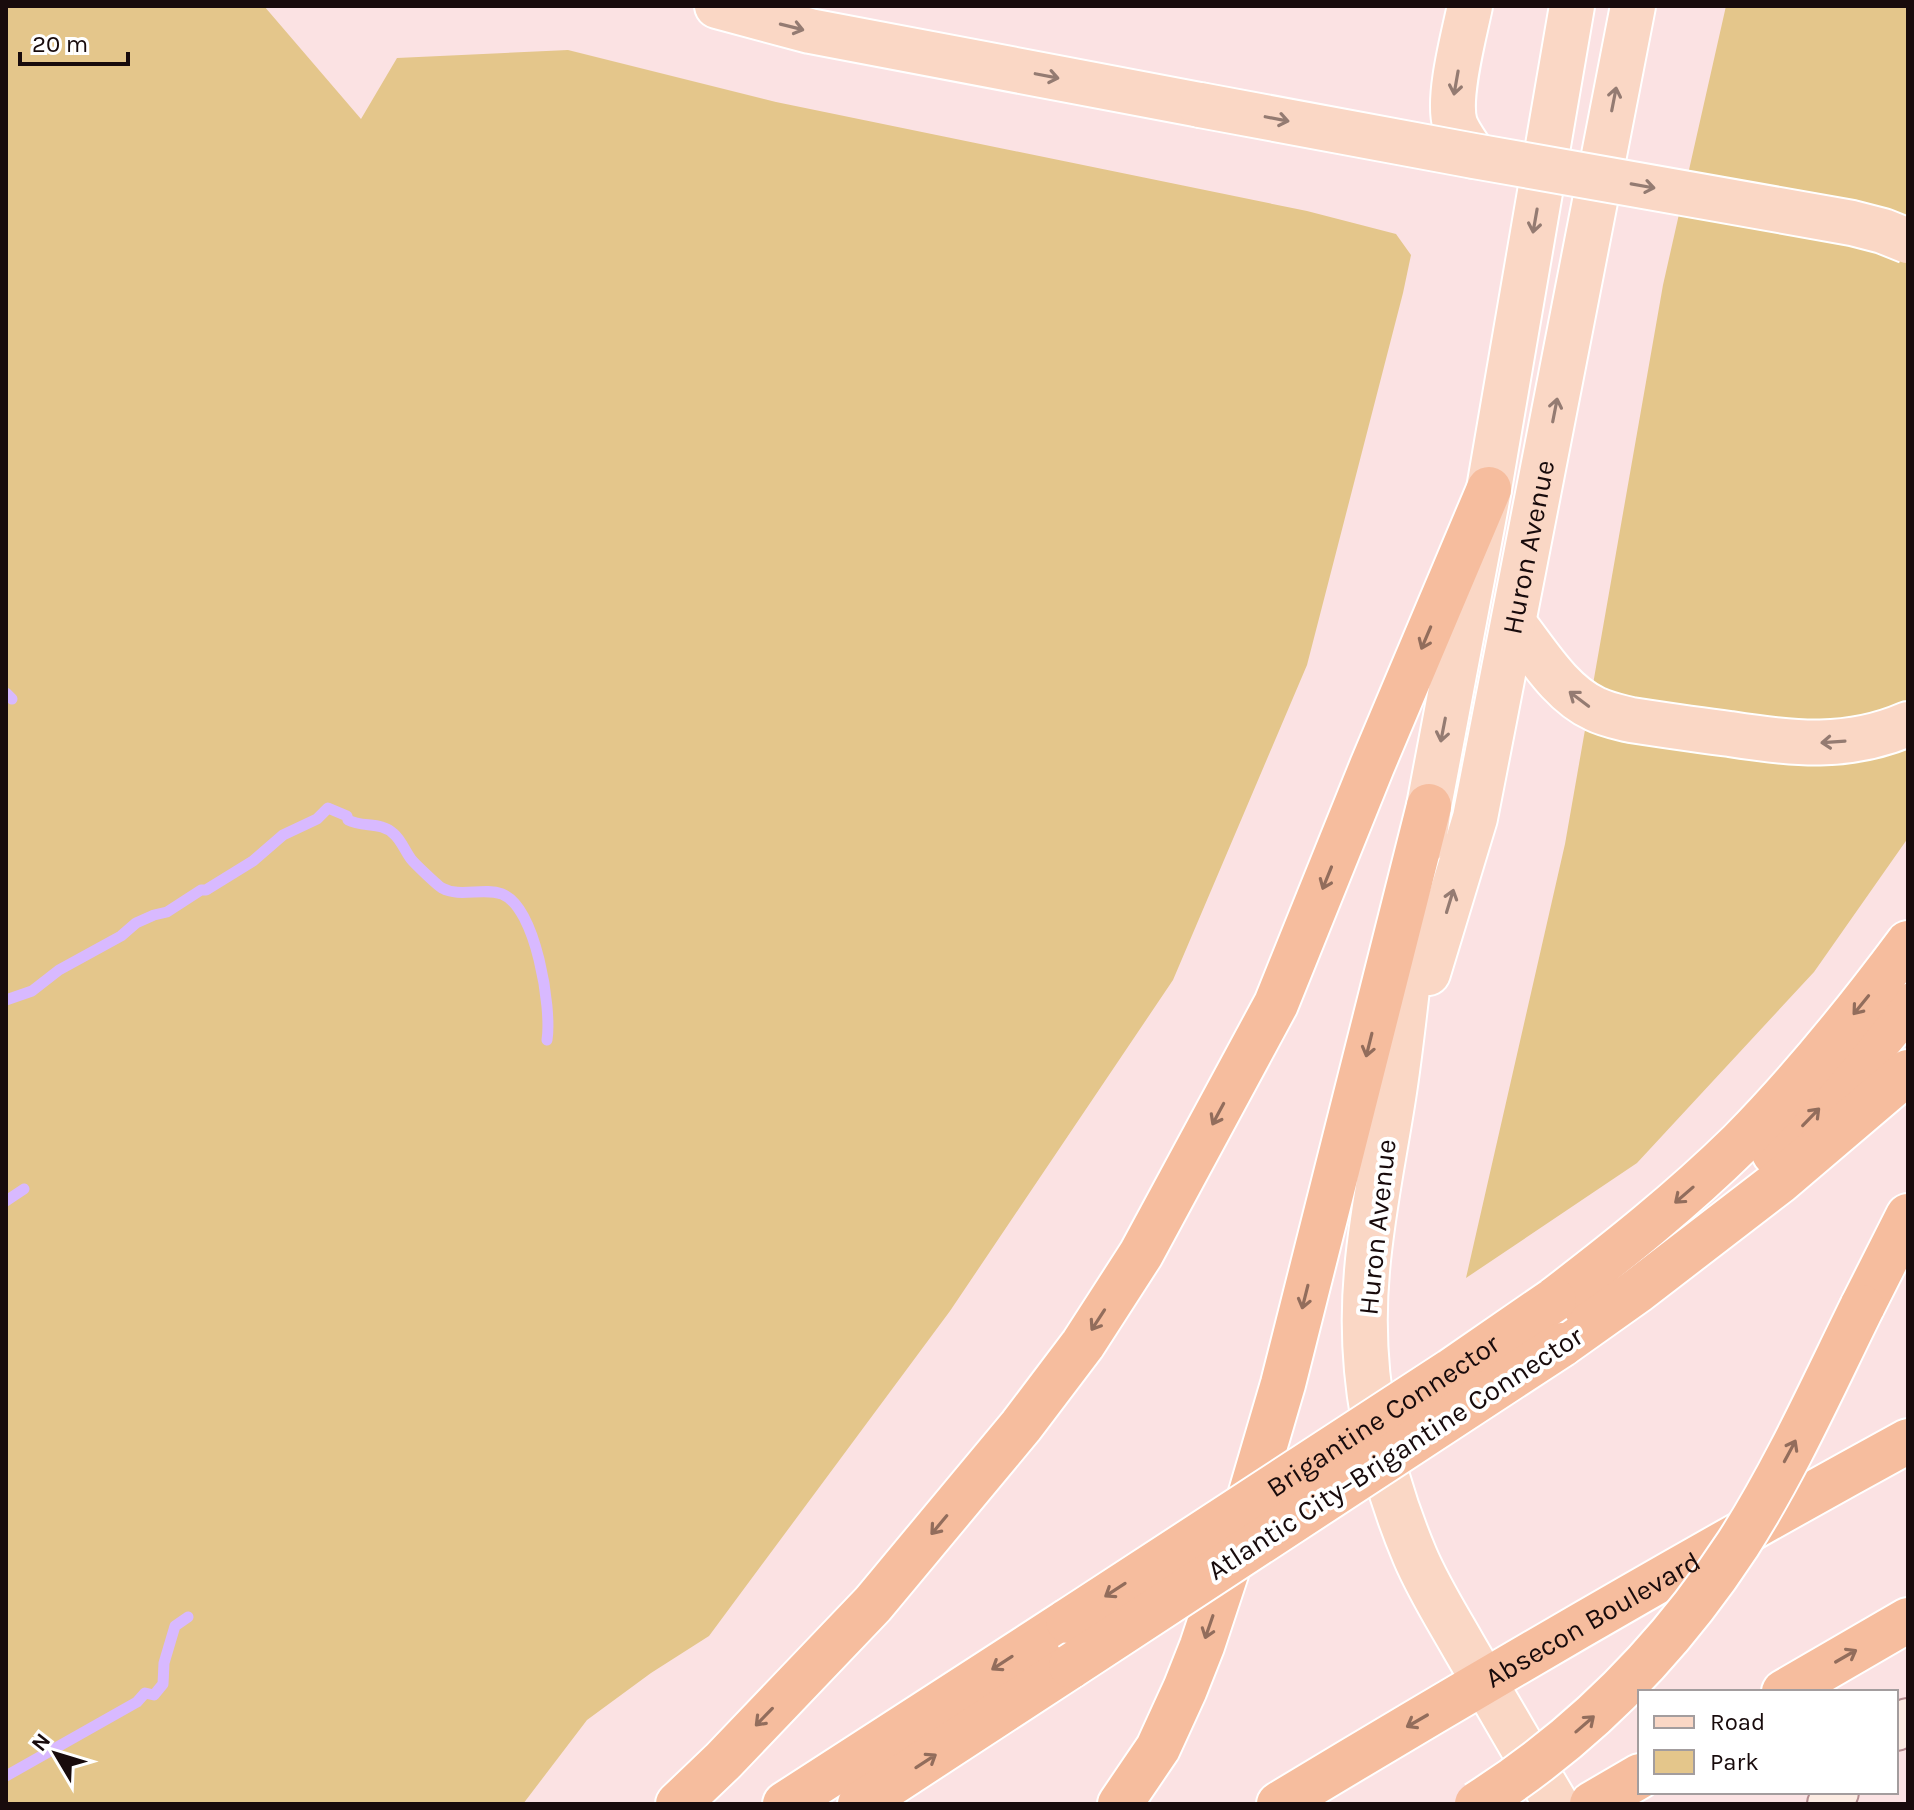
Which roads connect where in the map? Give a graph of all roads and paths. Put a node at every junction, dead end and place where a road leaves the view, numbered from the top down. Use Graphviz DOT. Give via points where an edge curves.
graph roads {
  1 [pos="717,6"];
  2 [pos="1470,6"];
  3 [pos="1572,6"];
  4 [pos="1633,6"];
  5 [pos="1474,156"];
  6 [pos="1908,241"];
  7 [pos="1489,489"];
  8 [pos="1514,624"];
  9 [pos="1908,724"];
  10 [pos="1429,806"];
  11 [pos="1908,943"];
  12 [pos="1908,1006"];
  13 [pos="1908,1072"];
  14 [pos="1395,1083"];
  15 [pos="1908,1216"];
  16 [pos="1637,1291"];
  17 [pos="1908,1441"];
  18 [pos="1908,1620"];
  19 [pos="1484,1682"];
  20 [pos="1787,1690"];
  21 [pos="1638,1777"];
  22 [pos="678,1804"];
  23 [pos="785,1804"];
  24 [pos="860,1804"];
  25 [pos="1120,1804"];
  26 [pos="1279,1804"];
  27 [pos="1477,1804"];
  28 [pos="1556,1804"];
  29 [pos="1592,1804"];
  1 -- 5 [label="main road, one-way, bridge" via="810,31"];
  2 -- 5 [label="main road, one-way" via="1453,112"];
  3 -- 7 [label="main road, Huron Avenue, one-way"];
  8 -- 4 [label="main road, Huron Avenue, one-way"];
  5 -- 6 [label="main road, one-way, bridge" via="1852,223"];
  7 -- 10 [label="main road, Huron Avenue, one-way"];
  7 -- 22 [label="highway, one-way" via="1276,1004 1141,1254 1021,1426 873,1604"];
  9 -- 8 [label="main road, one-way" via="1866,739 1804,744 1609,715 1559,682"];
  14 -- 8 [label="main road, Huron Avenue, one-way" via="1475,818"];
  10 -- 14 [label="main road, Huron Avenue"];
  10 -- 25 [label="highway, one-way" via="1283,1384 1238,1537 1185,1689 1158,1748"];
  11 -- 23 [label="highway, Brigantine Connector, one-way, bridge" via="1835,1038 1740,1142 1646,1228 1554,1300"];
  16 -- 12 [label="highway, one-way" via="1815,1113"];
  13 -- 16 [label="highway, Atlantic City–Brigantine Connector" via="1780,1181"];
  14 -- 19 [label="main road, Huron Avenue" via="1366,1275 1374,1428 1416,1558"];
  27 -- 15 [label="highway, one-way, bridge" via="1592,1718 1683,1620 1763,1502"];
  24 -- 16 [label="highway, Atlantic City–Brigantine Connector, one-way, bridge"];
  17 -- 19 [label="highway, Absecon Boulevard"];
  20 -- 18 [label="highway, one-way"];
  19 -- 26 [label="highway, Absecon Boulevard, one-way"];
  19 -- 28 [label="main road, Huron Avenue"];
  21 -- 29 [label="highway"];
}
